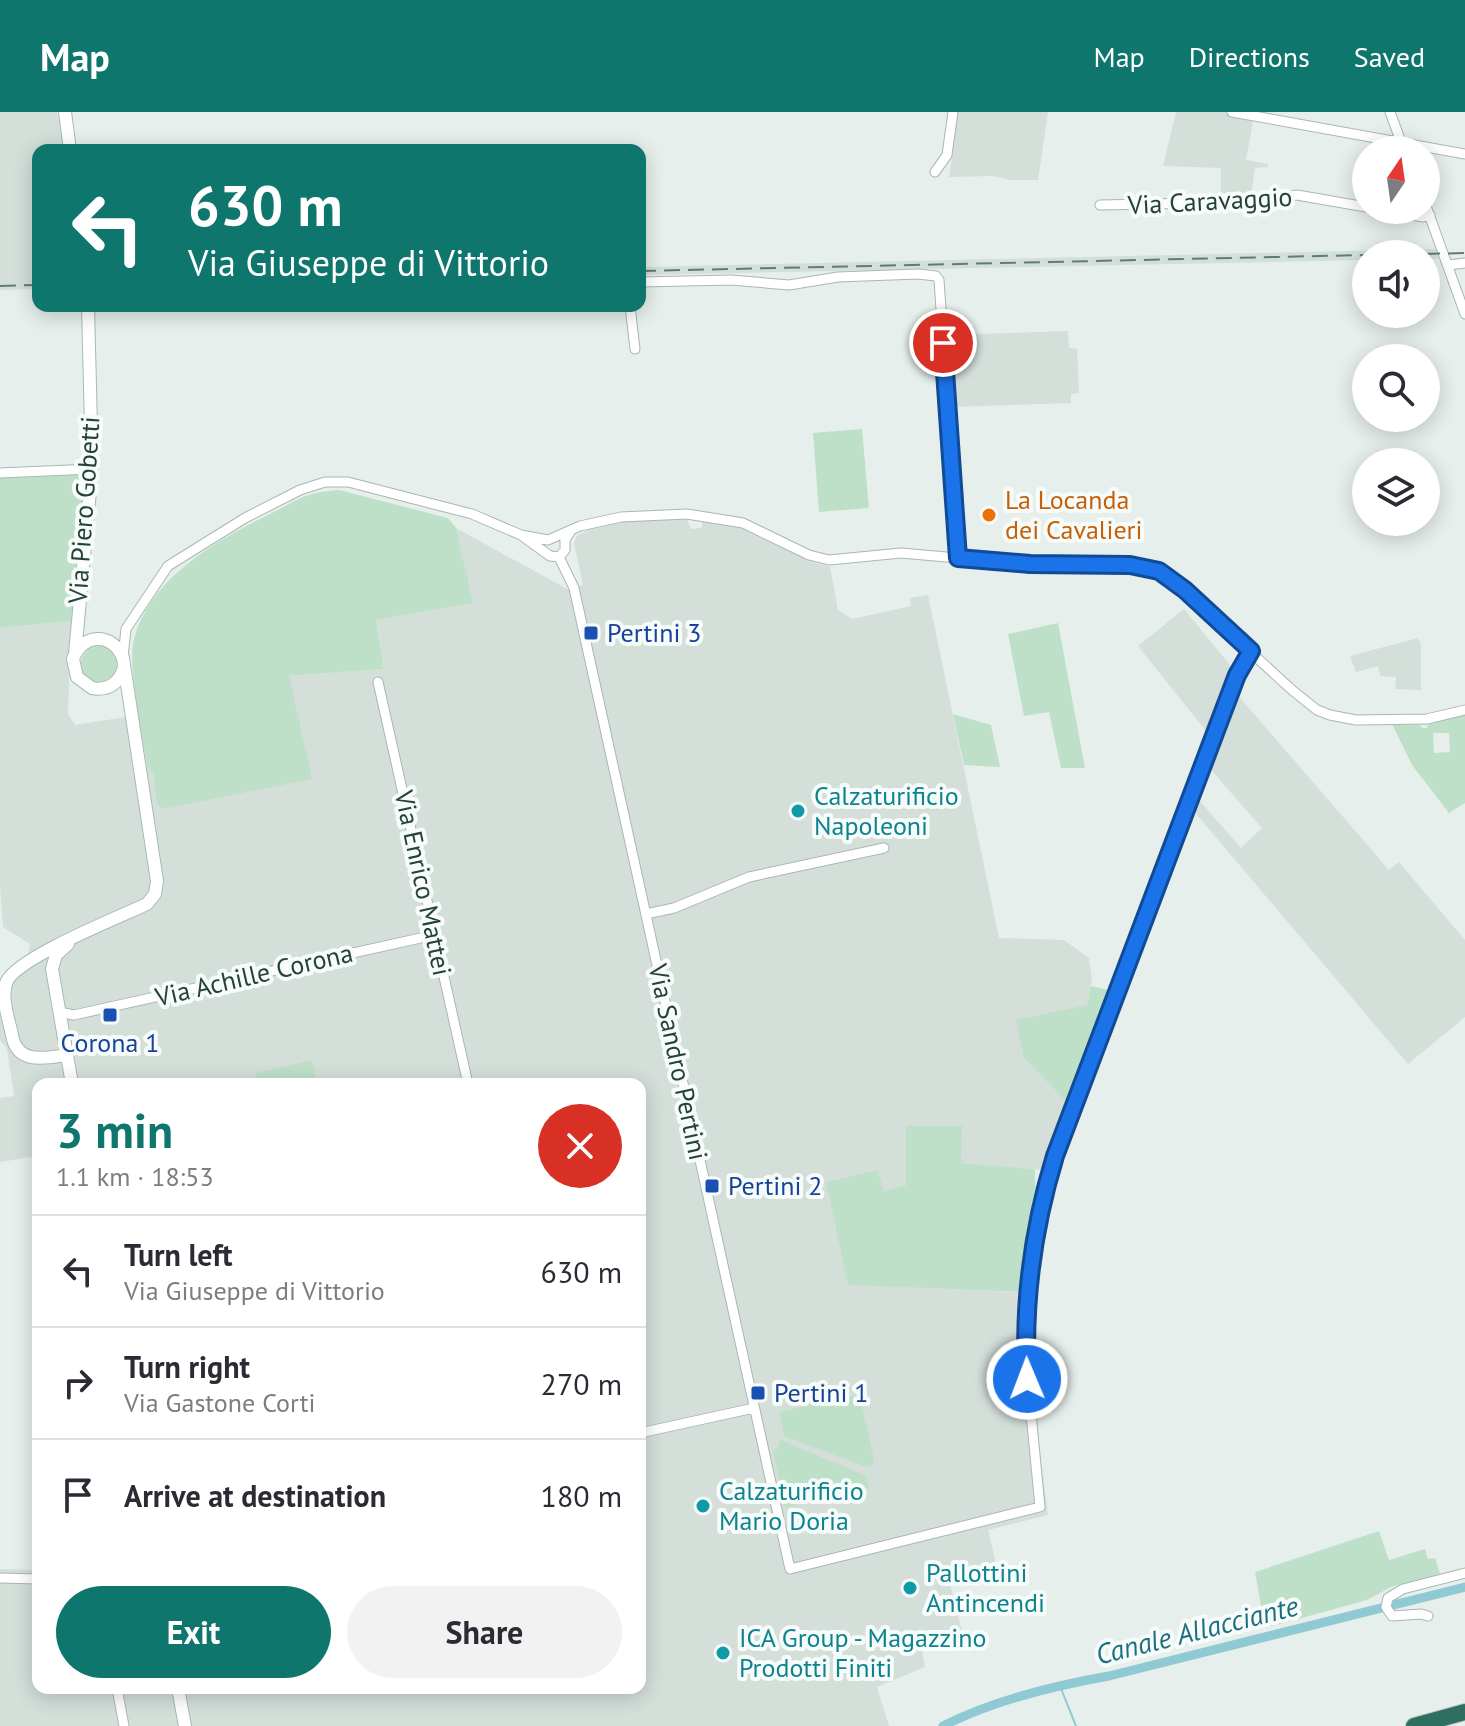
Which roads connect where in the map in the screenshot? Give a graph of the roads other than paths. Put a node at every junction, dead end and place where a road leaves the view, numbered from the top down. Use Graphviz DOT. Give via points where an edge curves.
graph roads {
  1 [pos="65,112"];
  2 [pos="953,112"];
  3 [pos="1232,112"];
  4 [pos="1390,112"];
  5 [pos="1352,136"];
  6 [pos="1398,136"];
  7 [pos="69,144"];
  8 [pos="1440,151"];
  9 [pos="1465,154"];
  10 [pos="935,172"];
  11 [pos="1100,205"];
  12 [pos="1352,205"];
  13 [pos="1433,224"];
  14 [pos="1465,263"];
  15 [pos="1448,265"];
  16 [pos="646,282"];
  17 [pos="88,312"];
  18 [pos="631,312"];
  19 [pos="1465,314"];
  20 [pos="635,349"];
  21 [pos="92,469"];
  22 [pos="0,473"];
  23 [pos="521,535"];
  24 [pos="557,540"];
  25 [pos="546,552"];
  26 [pos="559,557"];
  27 [pos="958,558"];
  28 [pos="76,618"];
  29 [pos="126,629"];
  30 [pos="101,639"];
  31 [pos="1251,651"];
  32 [pos="75,654"];
  33 [pos="123,662"];
  34 [pos="378,682"];
  35 [pos="104,688"];
  36 [pos="130,710"];
  37 [pos="1465,710"];
  38 [pos="884,848"];
  39 [pos="646,914"];
  40 [pos="434,935"];
  41 [pos="76,937"];
  42 [pos="21,968"];
  43 [pos="54,983"];
  44 [pos="2,992"];
  45 [pos="60,1019"];
  46 [pos="0,1033"];
  47 [pos="13,1041"];
  48 [pos="67,1055"];
  49 [pos="71,1078"];
  50 [pos="467,1078"];
  51 [pos="754,1408"];
  52 [pos="646,1432"];
  53 [pos="1465,1573"];
  54 [pos="0,1578"];
  55 [pos="32,1579"];
  56 [pos="1428,1616"];
  57 [pos="118,1694"];
  58 [pos="179,1694"];
  59 [pos="1457,1719"];
  60 [pos="124,1726"];
  61 [pos="185,1726"];
  62 [pos="1414,1726"];
  1 -- 7 [label="street"];
  2 -- 10 [label="street" via="947,155"];
  3 -- 5 [label="street"];
  4 -- 6 [label="street"];
  8 -- 9 [label="street"];
  11 -- 12 [label="street, Via Caravaggio" via="1250,202 1297,195"];
  13 -- 15 [label="street"];
  14 -- 15 [label="street"];
  15 -- 19 [label="street"];
  16 -- 27 [label="street" via="789,285 838,277 936,276"];
  17 -- 21 [label="street, Via Piero Gobetti"];
  18 -- 20 [label="street"];
  21 -- 22 [label="street"];
  21 -- 28 [label="street, Via Piero Gobetti"];
  23 -- 24 [label="street"];
  23 -- 25 [label="street"];
  23 -- 29 [label="street" via="455,509 348,482 325,482 245,518 173,563"];
  24 -- 25 [label="street"];
  24 -- 26 [label="street" via="564,553"];
  24 -- 27 [label="street" via="589,524 621,517 687,514 743,523 829,560 901,553"];
  25 -- 26 [label="street"];
  26 -- 39 [label="street, Via Sandro Pertini" via="574,588"];
  27 -- 31 [label="street" via="1130,565 1159,571"];
  28 -- 30 [label="street, Via Piero Gobetti" via="83,630"];
  28 -- 32 [label="street, Via Piero Gobetti"];
  29 -- 30 [label="street"];
  29 -- 33 [label="street"];
  30 -- 32 [label="street" via="82,644"];
  30 -- 33 [label="street" via="117,646"];
  31 -- 37 [label="street" via="1306,703 1330,715 1423,719"];
  31 -- 51 [label="street, Via Sandro Pertini" via="1237,675 1048,1178 1030,1271 1026,1348 1040,1507 790,1569"];
  32 -- 35 [label="street" via="73,665 81,682"];
  33 -- 35 [label="street" via="119,678"];
  33 -- 36 [label="street"];
  34 -- 40 [label="street, Via Enrico Mattei"];
  35 -- 36 [label="street"];
  36 -- 41 [label="street" via="157,888 147,904"];
  38 -- 39 [label="street" via="749,877"];
  39 -- 51 [label="street, Via Sandro Pertini"];
  40 -- 45 [label="street, Via Achille Corona"];
  40 -- 50 [label="street, Via Enrico Mattei"];
  41 -- 42 [label="street"];
  41 -- 43 [label="street" via="56,955"];
  42 -- 43 [label="street" via="42,969"];
  42 -- 44 [label="street"];
  43 -- 45 [label="street"];
  44 -- 47 [label="street"];
  45 -- 48 [label="street"];
  46 -- 47 [label="street"];
  47 -- 48 [label="street" via="28,1057"];
  48 -- 49 [label="street"];
  51 -- 52 [label="street"];
  53 -- 56 [label="street" via="1388,1598 1389,1614"];
  54 -- 55 [label="street"];
  57 -- 60 [label="street"];
  58 -- 61 [label="street"];
  59 -- 62 [label="highway"];
}
